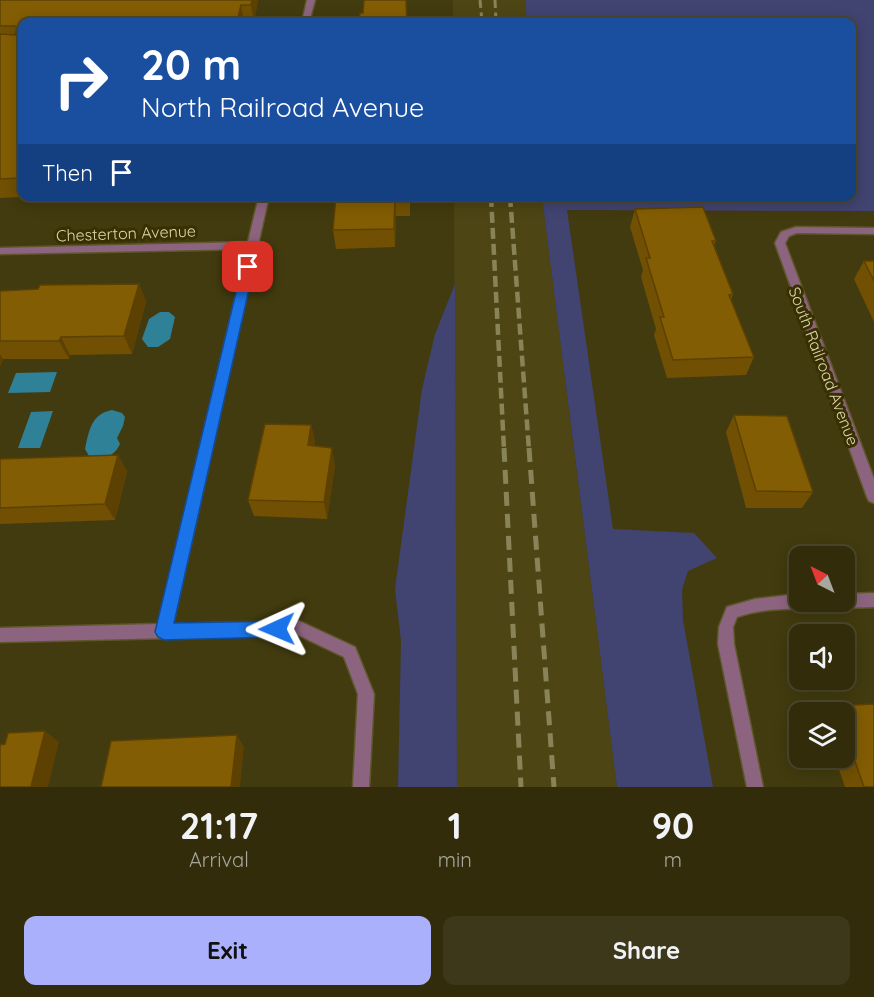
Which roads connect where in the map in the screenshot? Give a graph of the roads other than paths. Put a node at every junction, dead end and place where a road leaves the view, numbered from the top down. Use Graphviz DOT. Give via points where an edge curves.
graph roads {
  1 [pos="311,0"];
  2 [pos="306,18"];
  3 [pos="263,201"];
  4 [pos="874,231"];
  5 [pos="253,245"];
  6 [pos="0,251"];
  7 [pos="874,498"];
  8 [pos="874,600"];
  9 [pos="855,601"];
  10 [pos="789,603"];
  11 [pos="164,632"];
  12 [pos="0,635"];
  13 [pos="361,787"];
  14 [pos="755,787"];
  1 -- 2 [label="street"];
  3 -- 5 [label="street"];
  4 -- 7 [label="street, South Railroad Avenue" via="796,230 785,234 780,243"];
  5 -- 6 [label="street, Chesterton Avenue"];
  5 -- 11 [label="street"];
  8 -- 9 [label="street"];
  10 -- 14 [label="street" via="764,603 732,612 726,627 726,644"];
  11 -- 12 [label="street"];
  11 -- 13 [label="street" via="299,628 350,652 366,694"];
}
